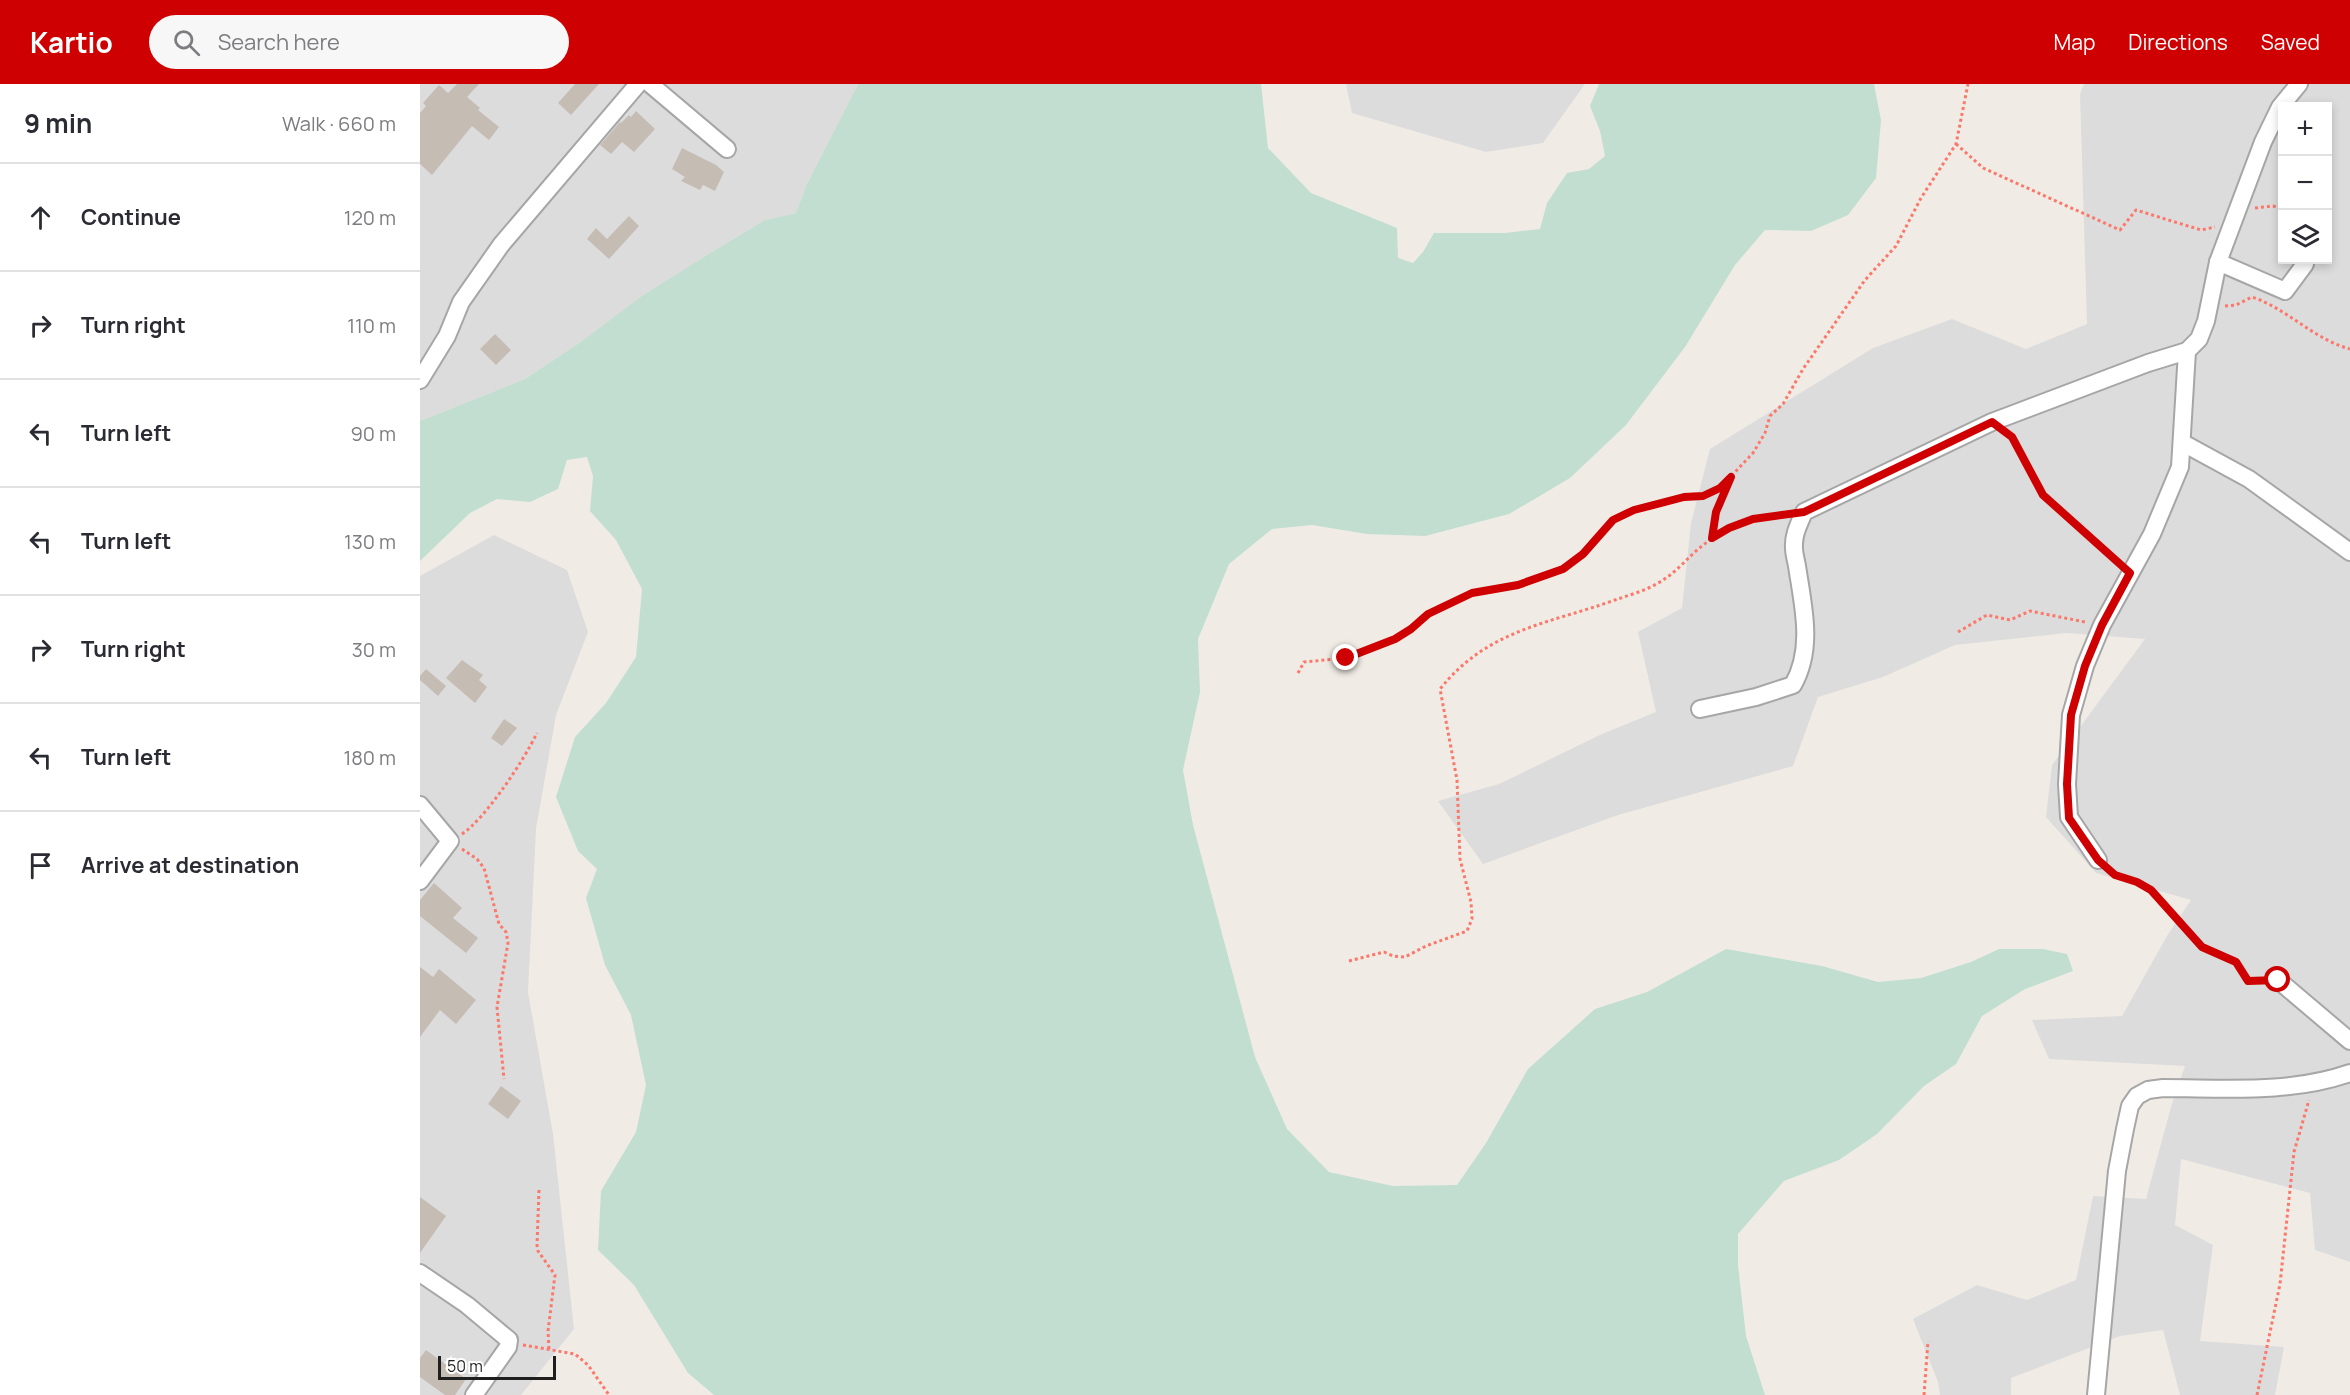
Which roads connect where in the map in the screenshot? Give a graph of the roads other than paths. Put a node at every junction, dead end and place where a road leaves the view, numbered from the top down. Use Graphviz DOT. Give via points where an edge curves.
graph roads {
  1 [pos="638,84"];
  2 [pos="650,84"];
  3 [pos="2300,84"];
  4 [pos="727,149"];
  5 [pos="2218,262"];
  6 [pos="2305,264"];
  7 [pos="2187,351"];
  8 [pos="420,380"];
  9 [pos="2183,443"];
  10 [pos="2350,552"];
  11 [pos="1700,709"];
  12 [pos="420,805"];
  13 [pos="2098,860"];
  14 [pos="420,881"];
  15 [pos="2278,980"];
  16 [pos="2350,1041"];
  17 [pos="2350,1073"];
  18 [pos="420,1273"];
  19 [pos="474,1395"];
  20 [pos="2096,1395"];
  1 -- 8 [label="street" via="501,245 461,302 447,336"];
  2 -- 4 [label="street"];
  3 -- 5 [label="street" via="2273,120"];
  5 -- 6 [label="street" via="2285,291"];
  5 -- 7 [label="street" via="2206,321 2199,339"];
  7 -- 9 [label="street"];
  7 -- 11 [label="street" via="1992,422 1804,512 1794,548 1806,626 1801,671 1793,685"];
  9 -- 10 [label="street" via="2249,479"];
  9 -- 13 [label="street" via="2173,486 2152,534 2102,625 2071,715 2069,818"];
  12 -- 14 [label="street" via="450,841"];
  15 -- 16 [label="street"];
  17 -- 20 [label="street" via="2313,1084 2269,1089 2163,1088 2137,1096 2130,1106 2117,1171"];
  18 -- 19 [label="street" via="509,1340"];
}
